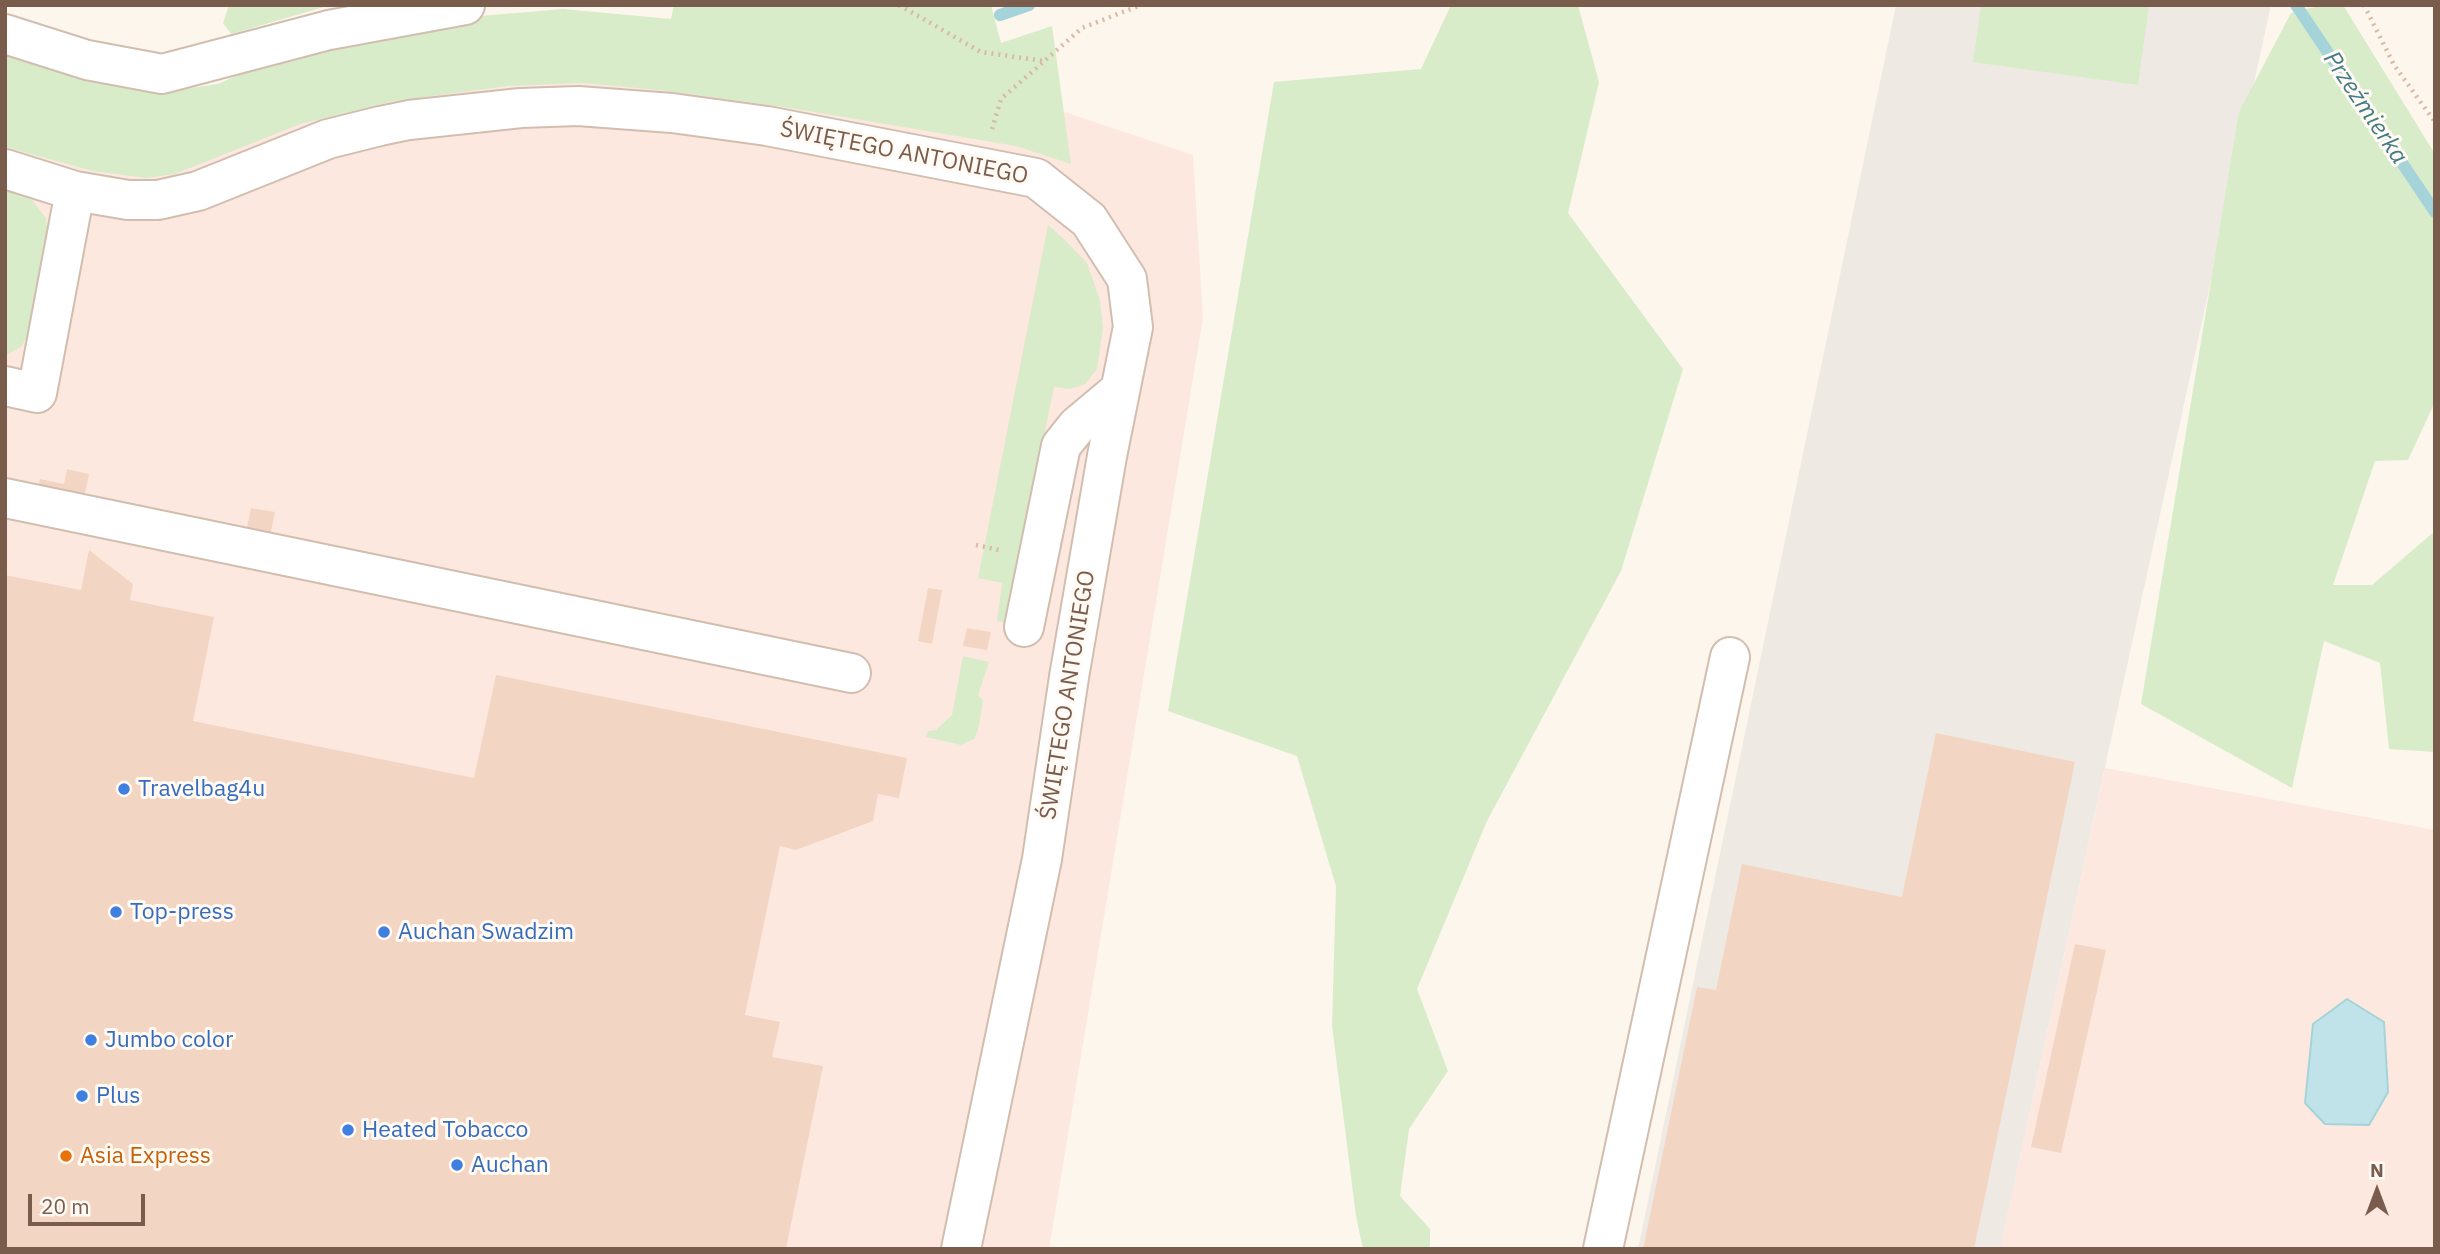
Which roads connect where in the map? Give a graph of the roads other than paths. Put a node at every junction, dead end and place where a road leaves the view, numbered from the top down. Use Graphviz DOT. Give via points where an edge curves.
graph roads {
  1 [pos="466,5"];
  2 [pos="5,34"];
  3 [pos="5,169"];
  4 [pos="75,191"];
  5 [pos="5,386"];
  6 [pos="1120,390"];
  7 [pos="5,498"];
  8 [pos="1024,627"];
  9 [pos="1730,657"];
  10 [pos="851,673"];
  11 [pos="961,1249"];
  12 [pos="1603,1249"];
  1 -- 2 [label="street" via="329,30 162,74 87,60"];
  3 -- 4 [label="street, ŚWIĘTEGO ANTONIEGO"];
  4 -- 5 [label="street" via="37,393"];
  4 -- 6 [label="street, ŚWIĘTEGO ANTONIEGO" via="158,200 198,191 328,139 409,120 521,108 578,106 767,126 1036,178 1088,220 1127,279 1133,327"];
  6 -- 8 [label="street" via="1061,446"];
  6 -- 11 [label="street, ŚWIĘTEGO ANTONIEGO" via="1042,859"];
  7 -- 10 [label="street"];
  9 -- 12 [label="street"];
}
